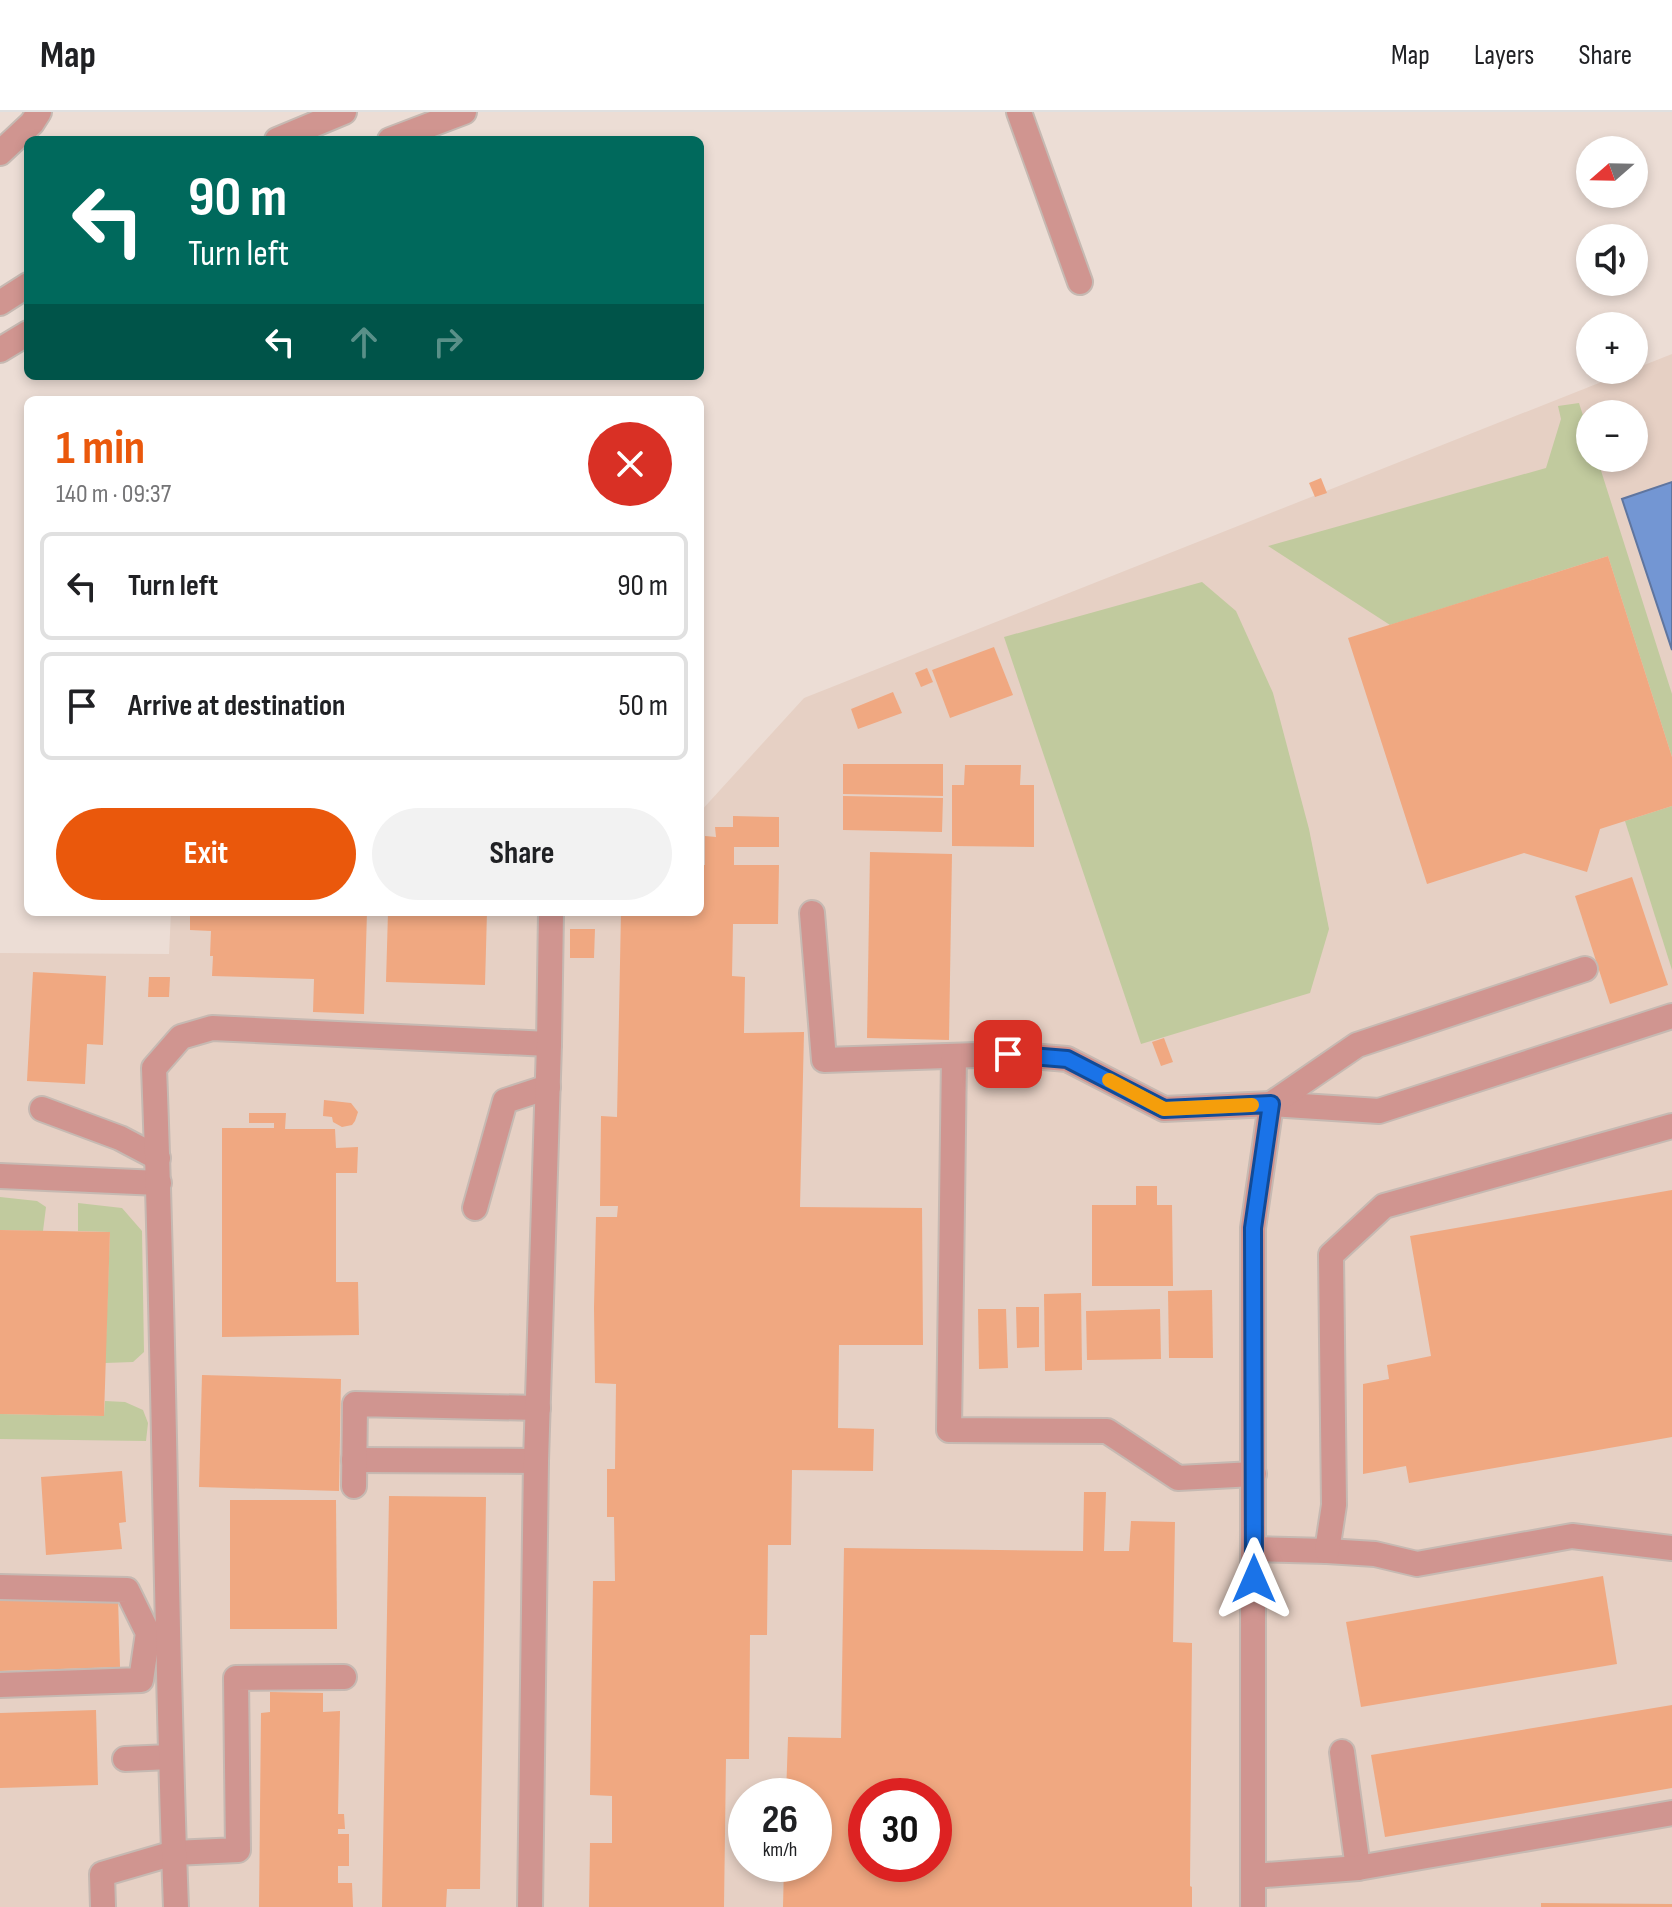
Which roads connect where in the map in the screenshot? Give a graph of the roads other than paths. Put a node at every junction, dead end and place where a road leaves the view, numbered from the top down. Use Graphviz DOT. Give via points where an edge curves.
graph roads {
  1 [pos="39,112"];
  2 [pos="344,112"];
  3 [pos="464,112"];
  4 [pos="1019,112"];
  5 [pos="287,136"];
  6 [pos="401,136"];
  7 [pos="0,153"];
  8 [pos="1080,282"];
  9 [pos="24,288"];
  10 [pos="0,303"];
  11 [pos="24,335"];
  12 [pos="0,350"];
  13 [pos="812,913"];
  14 [pos="551,916"];
  15 [pos="1585,969"];
  16 [pos="1672,1016"];
  17 [pos="549,1044"];
  18 [pos="954,1056"];
  19 [pos="548,1087"];
  20 [pos="1271,1104"];
  21 [pos="42,1109"];
  22 [pos="1672,1126"];
  23 [pos="158,1158"];
  24 [pos="0,1176"];
  25 [pos="159,1183"];
  26 [pos="475,1208"];
  27 [pos="538,1408"];
  28 [pos="354,1460"];
  29 [pos="536,1461"];
  30 [pos="1254,1474"];
  31 [pos="354,1486"];
  32 [pos="1672,1548"];
  33 [pos="1254,1549"];
  34 [pos="1327,1551"];
  35 [pos="0,1587"];
  36 [pos="158,1633"];
  37 [pos="344,1677"];
  38 [pos="0,1685"];
  39 [pos="1342,1752"];
  40 [pos="170,1757"];
  41 [pos="125,1759"];
  42 [pos="1672,1813"];
  43 [pos="174,1853"];
  44 [pos="1358,1868"];
  45 [pos="1253,1876"];
  46 [pos="103,1907"];
  47 [pos="176,1907"];
  48 [pos="530,1907"];
  49 [pos="1253,1907"];
  1 -- 7 [label="street"];
  2 -- 5 [label="street"];
  3 -- 6 [label="street"];
  4 -- 8 [label="street"];
  9 -- 10 [label="street"];
  11 -- 12 [label="street"];
  13 -- 18 [label="street" via="824,1060"];
  14 -- 17 [label="street"];
  15 -- 20 [label="street" via="1357,1045"];
  16 -- 20 [label="street" via="1379,1111"];
  17 -- 19 [label="street"];
  17 -- 23 [label="street" via="212,1028 181,1037 154,1068"];
  18 -- 20 [label="street" via="1067,1059 1164,1109"];
  18 -- 30 [label="street" via="949,1430 1107,1431 1178,1478"];
  19 -- 26 [label="street" via="505,1101"];
  19 -- 27 [label="street"];
  20 -- 30 [label="street" via="1253,1228"];
  21 -- 23 [label="street"];
  22 -- 34 [label="street" via="1384,1206 1331,1255 1334,1505"];
  23 -- 25 [label="street"];
  24 -- 25 [label="street"];
  25 -- 36 [label="street"];
  27 -- 28 [label="street" via="355,1404"];
  27 -- 29 [label="street"];
  28 -- 29 [label="street"];
  28 -- 31 [label="street"];
  29 -- 48 [label="street"];
  30 -- 33 [label="street"];
  32 -- 34 [label="street" via="1572,1536 1417,1564"];
  33 -- 34 [label="street"];
  33 -- 45 [label="street"];
  35 -- 36 [label="street" via="127,1590"];
  36 -- 38 [label="street" via="141,1680"];
  36 -- 40 [label="street"];
  37 -- 43 [label="street" via="236,1678 238,1850"];
  39 -- 44 [label="street"];
  40 -- 41 [label="street"];
  40 -- 43 [label="street"];
  42 -- 44 [label="street"];
  43 -- 46 [label="street" via="102,1874"];
  43 -- 47 [label="street"];
  44 -- 45 [label="street"];
  45 -- 49 [label="street"];
}
